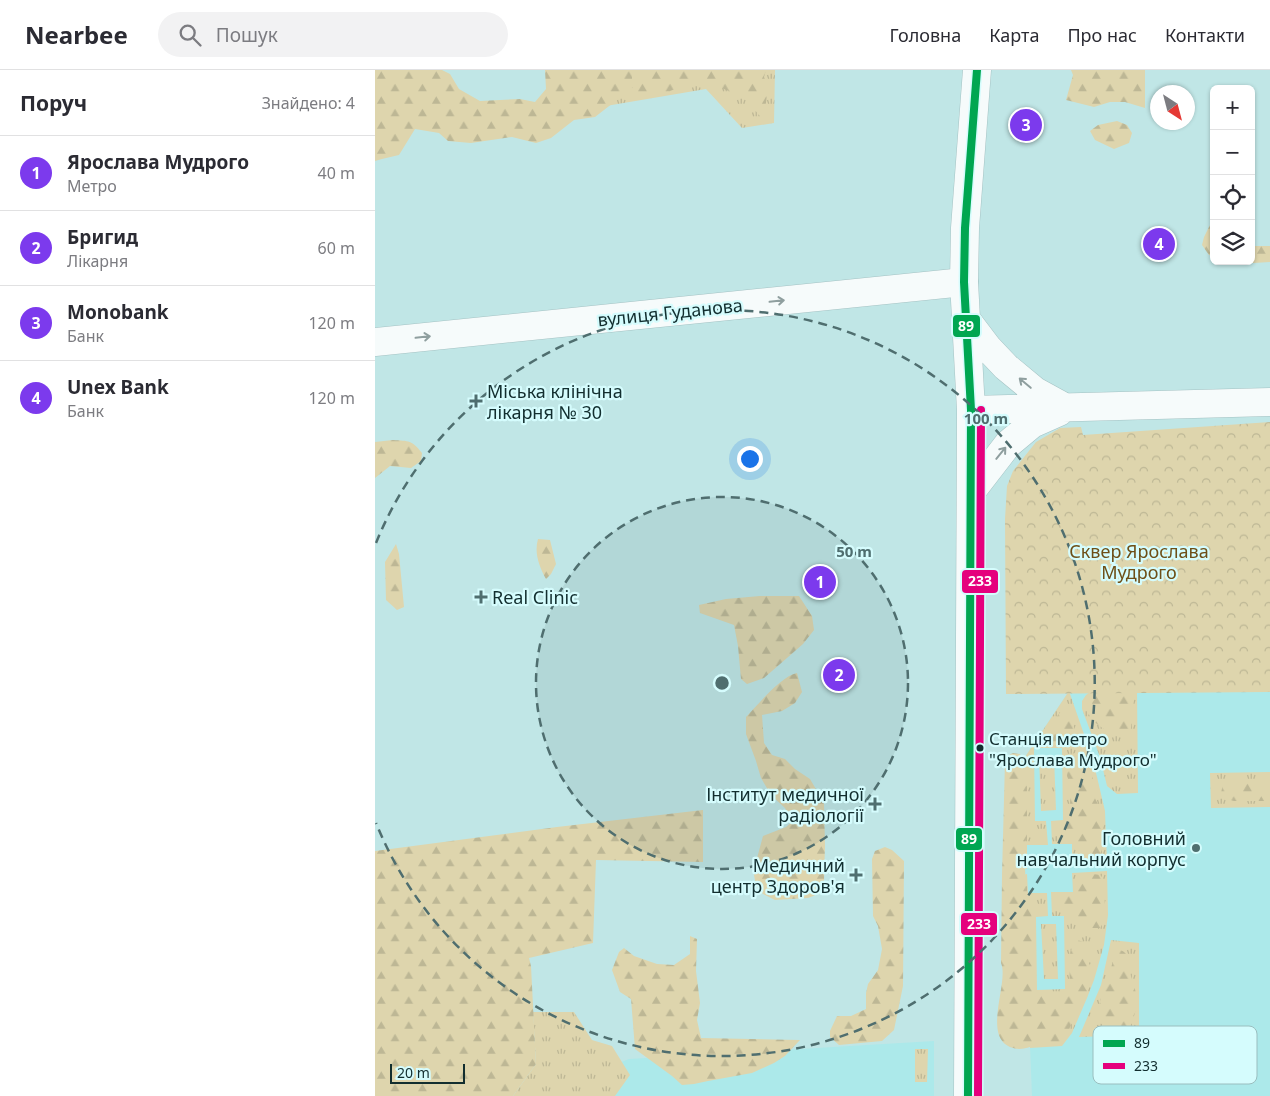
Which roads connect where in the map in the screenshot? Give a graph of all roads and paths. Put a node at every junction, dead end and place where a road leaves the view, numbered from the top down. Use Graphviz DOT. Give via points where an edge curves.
graph roads {
  1 [pos="977,70"];
  2 [pos="964,282"];
  3 [pos="966,319"];
  4 [pos="375,342"];
  5 [pos="1270,402"];
  6 [pos="1066,408"];
  7 [pos="971,410"];
  8 [pos="971,492"];
  9 [pos="968,1096"];
  1 -- 2 [label="street"];
  2 -- 3 [label="street"];
  4 -- 2 [label="street, вулиця Гуданова, one-way"];
  6 -- 3 [label="street, one-way" via="1035,392 1006,367"];
  3 -- 7 [label="street"];
  5 -- 6 [label="street"];
  6 -- 7 [label="street"];
  8 -- 6 [label="street, one-way" via="1009,444 1032,424"];
  7 -- 8 [label="street"];
  8 -- 9 [label="street"];
}
